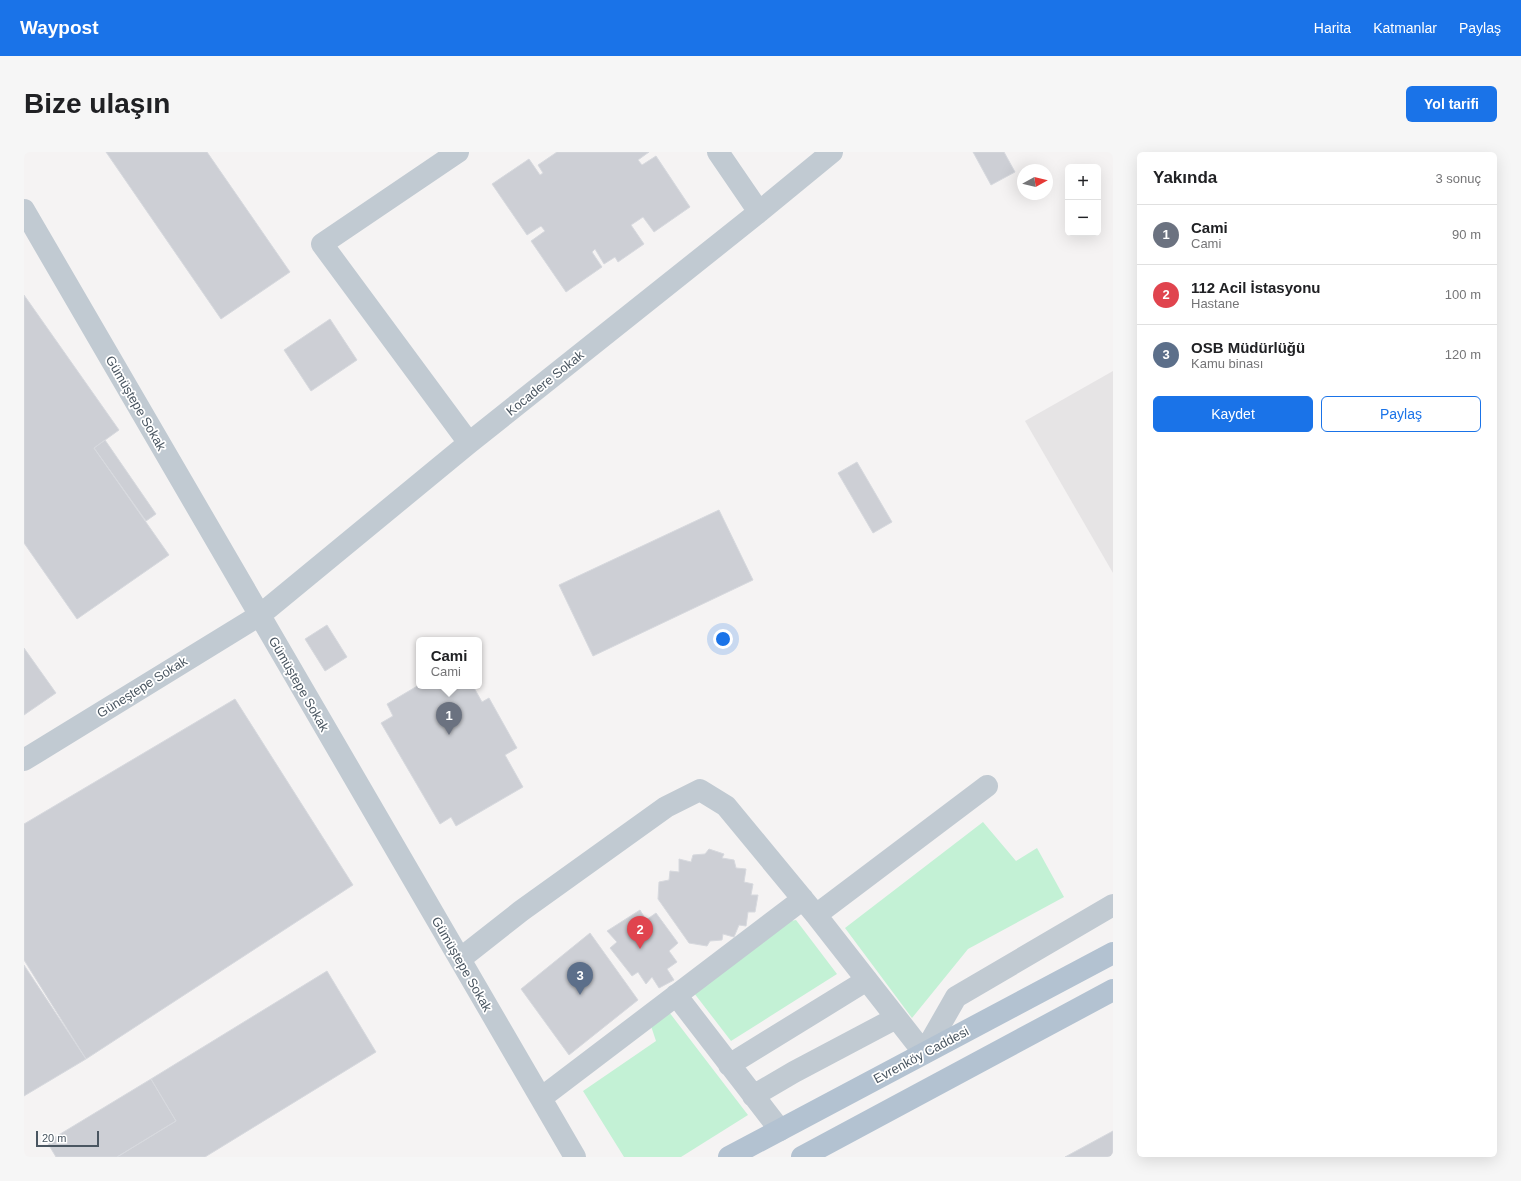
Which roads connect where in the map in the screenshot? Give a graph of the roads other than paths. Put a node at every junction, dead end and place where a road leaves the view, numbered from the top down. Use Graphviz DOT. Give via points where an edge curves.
graph roads {
  1 [pos="458,152"];
  2 [pos="718,152"];
  3 [pos="832,152"];
  4 [pos="24,210"];
  5 [pos="759,212"];
  6 [pos="469,443"];
  7 [pos="260,615"];
  8 [pos="24,760"];
  9 [pos="987,786"];
  10 [pos="1113,905"];
  11 [pos="809,907"];
  12 [pos="1113,953"];
  13 [pos="460,959"];
  14 [pos="867,980"];
  15 [pos="1113,990"];
  16 [pos="676,996"];
  17 [pos="896,1018"];
  18 [pos="924,1053"];
  19 [pos="729,1065"];
  20 [pos="753,1096"];
  21 [pos="540,1098"];
  22 [pos="780,1130"];
  23 [pos="575,1157"];
  24 [pos="729,1157"];
  25 [pos="802,1157"];
  1 -- 6 [label="lane" via="322,244"];
  2 -- 5 [label="lane"];
  3 -- 5 [label="lane, Kocadere Sokak"];
  4 -- 7 [label="lane, Gümüştepe Sokak"];
  5 -- 6 [label="lane, Kocadere Sokak"];
  6 -- 7 [label="lane, Kocadere Sokak"];
  7 -- 8 [label="lane, Güneştepe Sokak"];
  7 -- 13 [label="lane, Gümüştepe Sokak"];
  9 -- 11 [label="lane"];
  10 -- 18 [label="lane" via="956,997"];
  11 -- 13 [label="lane" via="726,806 700,790 666,807 521,911"];
  11 -- 14 [label="lane"];
  11 -- 16 [label="lane"];
  12 -- 18 [label="main road, Evrenköy Caddesi"];
  13 -- 21 [label="lane, Gümüştepe Sokak"];
  14 -- 17 [label="lane"];
  14 -- 19 [label="lane"];
  15 -- 25 [label="main road"];
  16 -- 19 [label="lane"];
  16 -- 21 [label="lane"];
  17 -- 18 [label="lane"];
  17 -- 20 [label="lane"];
  18 -- 22 [label="main road, Evrenköy Caddesi"];
  19 -- 20 [label="lane"];
  20 -- 22 [label="lane"];
  21 -- 23 [label="lane, Gümüştepe Sokak"];
  22 -- 24 [label="main road, Evrenköy Caddesi"];
}
